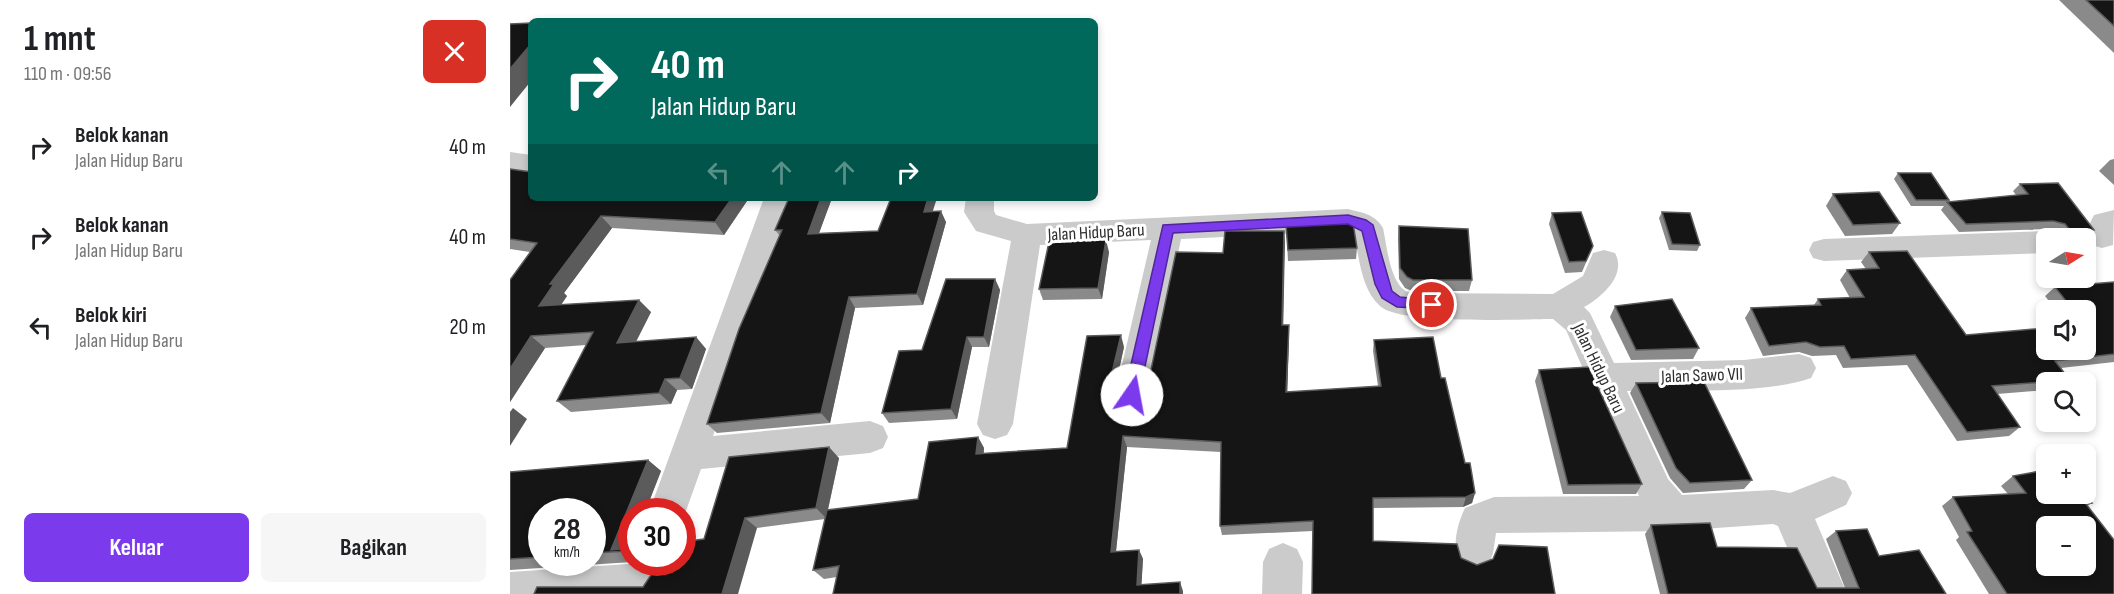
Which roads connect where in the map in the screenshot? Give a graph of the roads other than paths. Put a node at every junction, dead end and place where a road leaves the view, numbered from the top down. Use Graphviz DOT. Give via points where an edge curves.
graph roads {
  1 [pos="510,161"];
  2 [pos="528,164"];
  3 [pos="777,201"];
  4 [pos="980,201"];
  5 [pos="1168,228"];
  6 [pos="1027,235"];
  7 [pos="2036,242"];
  8 [pos="1824,250"];
  9 [pos="1604,261"];
  10 [pos="1557,307"];
  11 [pos="1799,368"];
  12 [pos="1605,377"];
  13 [pos="1132,395"];
  14 [pos="995,424"];
  15 [pos="870,437"];
  16 [pos="688,454"];
  17 [pos="1833,493"];
  18 [pos="673,498"];
  19 [pos="1790,511"];
  20 [pos="1674,513"];
  21 [pos="1474,553"];
  22 [pos="644,580"];
  23 [pos="510,592"];
  24 [pos="1827,594"];
  1 -- 2 [label="street"];
  3 -- 16 [label="street"];
  4 -- 6 [label="street, Jalan Hidup Baru" via="979,212 986,222"];
  5 -- 6 [label="street, Jalan Hidup Baru"];
  5 -- 10 [label="street, Jalan Hidup Baru" via="1348,220 1368,228 1382,284 1397,302"];
  5 -- 13 [label="street"];
  6 -- 14 [label="street"];
  7 -- 8 [label="street"];
  9 -- 10 [label="street" via="1604,272 1594,285"];
  10 -- 12 [label="street, Jalan Hidup Baru" via="1579,322"];
  11 -- 12 [label="street, Jalan Sawo VII" via="1736,375"];
  12 -- 20 [label="street, Jalan Hidup Baru" via="1655,491"];
  15 -- 16 [label="street"];
  16 -- 18 [label="street"];
  17 -- 19 [label="street"];
  19 -- 20 [label="street" via="1773,507"];
  19 -- 24 [label="street"];
  20 -- 21 [label="street" via="1494,515 1478,521"];
  22 -- 23 [label="street"];
}
